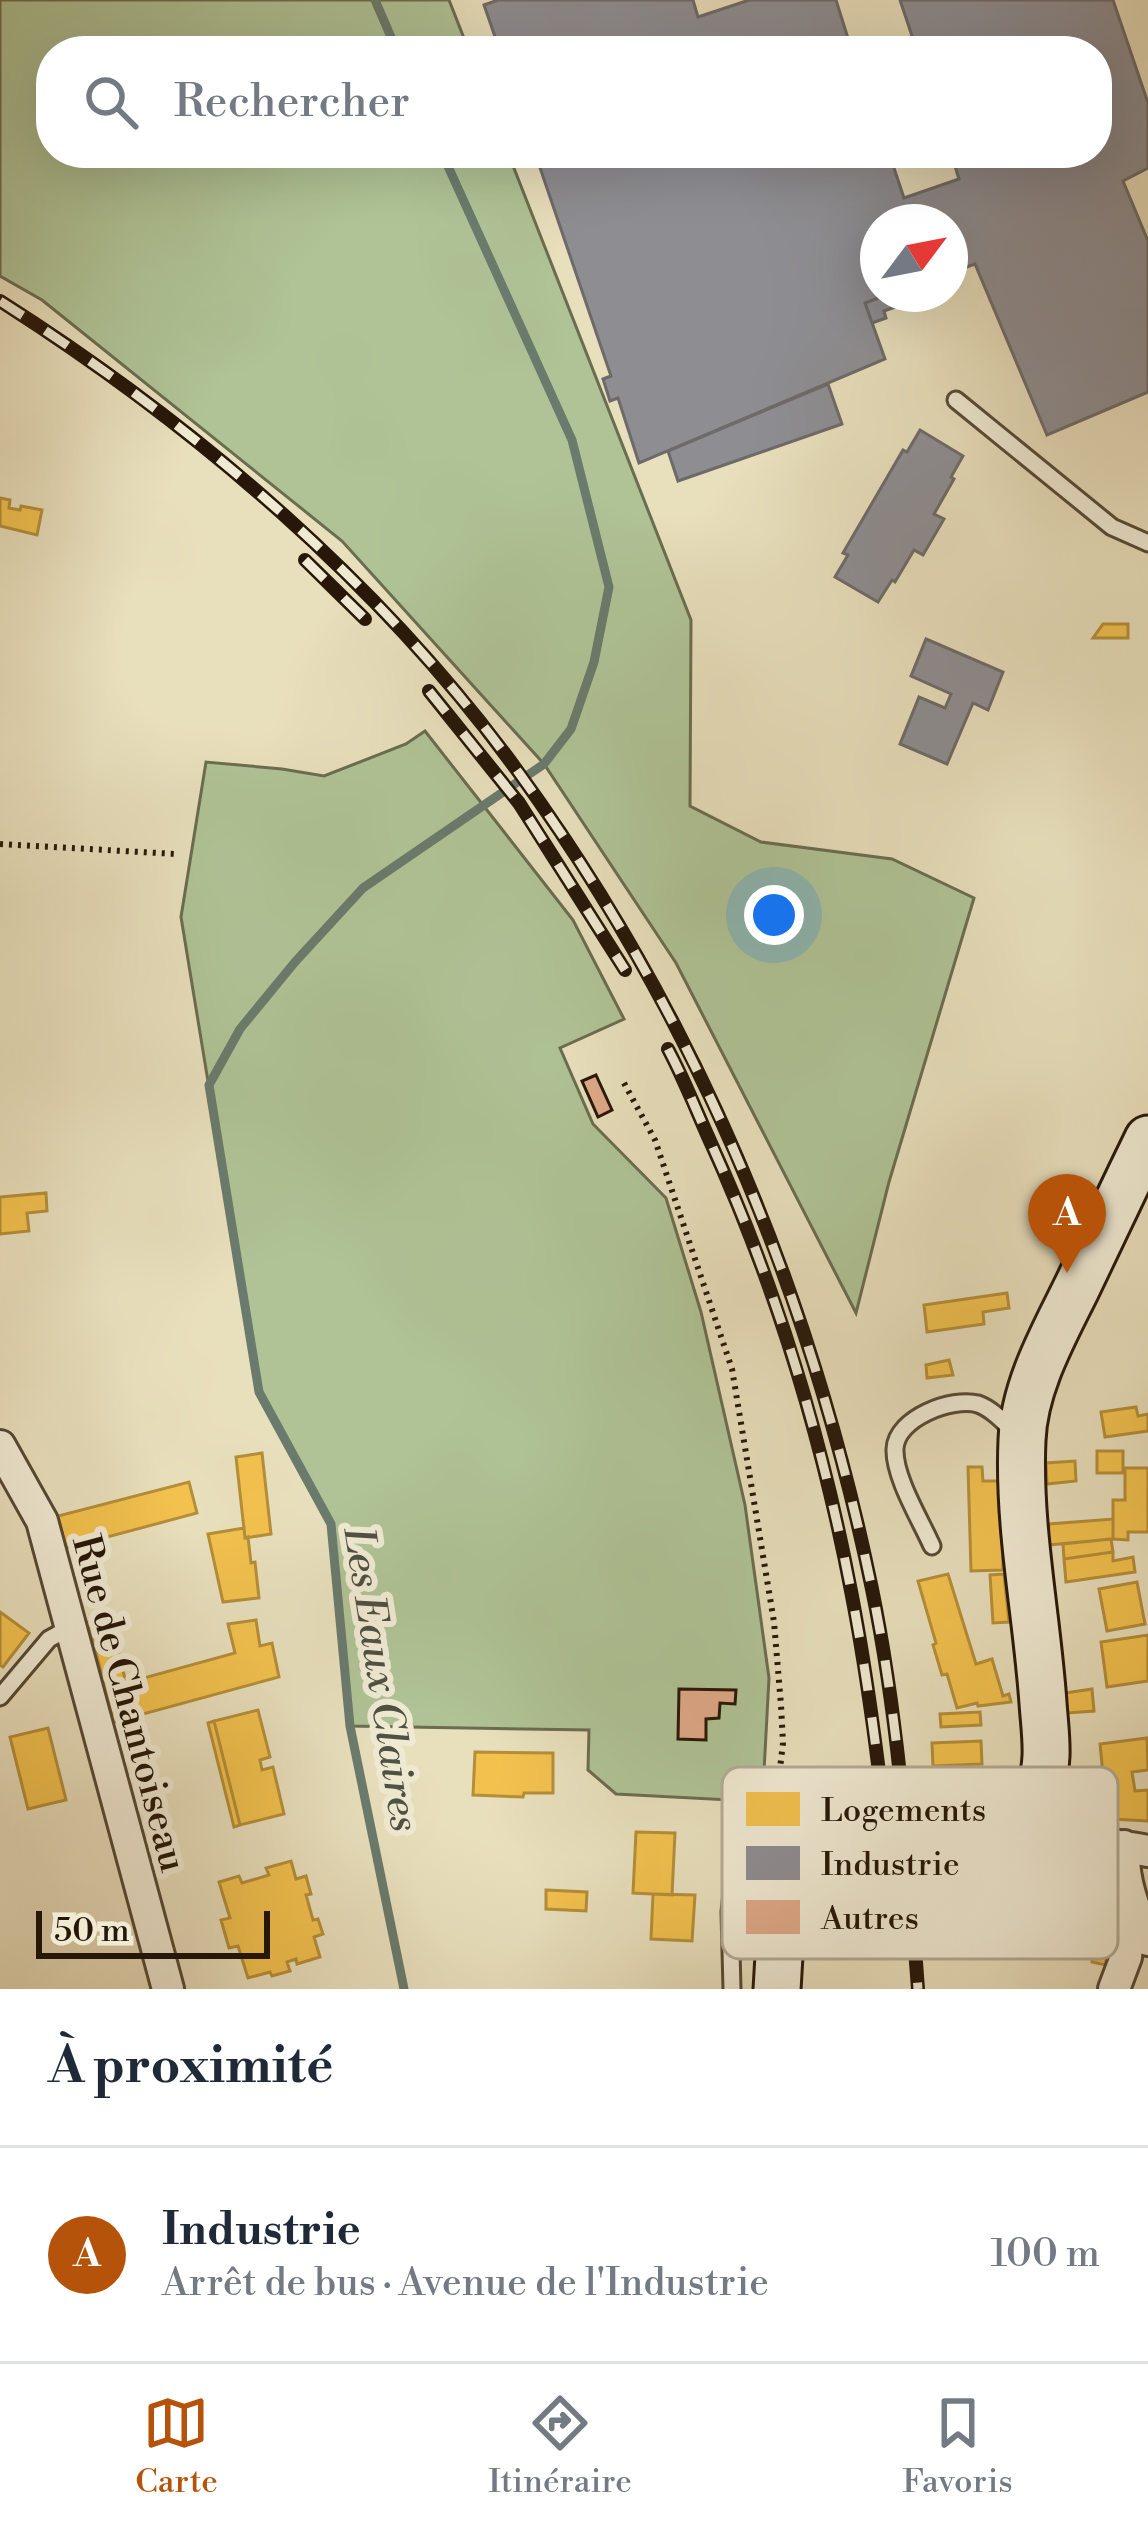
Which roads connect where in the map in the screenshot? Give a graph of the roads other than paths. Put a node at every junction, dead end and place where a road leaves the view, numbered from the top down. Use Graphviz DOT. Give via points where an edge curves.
graph roads {
  1 [pos="956,400"];
  2 [pos="1148,543"];
  3 [pos="1142,1166"];
  4 [pos="1022,1439"];
  5 [pos="0,1446"];
  6 [pos="932,1546"];
  7 [pos="70,1628"];
  8 [pos="0,1697"];
  9 [pos="1045,1767"];
  10 [pos="1136,1849"];
  11 [pos="1132,1904"];
  12 [pos="1148,1940"];
  13 [pos="781,1959"];
  14 [pos="168,1989"];
  15 [pos="777,1989"];
  16 [pos="1114,1989"];
  1 -- 2 [label="lane" via="1112,527"];
  3 -- 4 [label="street" via="1043,1358"];
  4 -- 6 [label="lane" via="972,1403 901,1428 898,1470"];
  4 -- 9 [label="street"];
  5 -- 7 [label="street, Rue de Chantoiseau" via="42,1521"];
  7 -- 8 [label="lane" via="49,1639"];
  7 -- 14 [label="street, Rue de Chantoiseau"];
  10 -- 11 [label="street" via="1123,1861"];
  11 -- 12 [label="street"];
  11 -- 16 [label="street"];
  13 -- 15 [label="street"];
}
